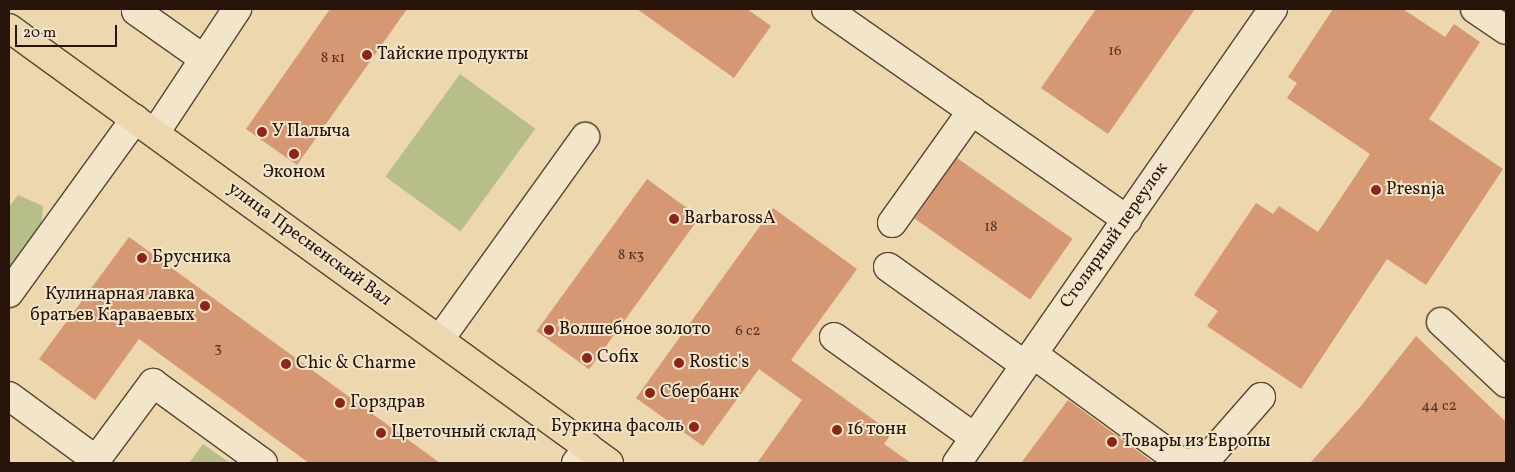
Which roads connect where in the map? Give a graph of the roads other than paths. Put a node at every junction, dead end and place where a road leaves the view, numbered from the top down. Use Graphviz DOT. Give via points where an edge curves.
graph roads {
  1 [pos="237,9"];
  2 [pos="826,9"];
  3 [pos="1273,9"];
  4 [pos="1475,9"];
  5 [pos="136,11"];
  6 [pos="9,28"];
  7 [pos="1506,30"];
  8 [pos="204,59"];
  9 [pos="972,111"];
  10 [pos="145,126"];
  11 [pos="585,137"];
  12 [pos="1127,220"];
  13 [pos="892,222"];
  14 [pos="888,266"];
  15 [pos="9,293"];
  16 [pos="1441,322"];
  17 [pos="834,337"];
  18 [pos="440,339"];
  19 [pos="1029,360"];
  20 [pos="1506,383"];
  21 [pos="9,396"];
  22 [pos="1261,397"];
  23 [pos="975,438"];
  24 [pos="591,458"];
  25 [pos="263,463"];
  26 [pos="957,463"];
  1 -- 8 [label="street"];
  2 -- 9 [label="street"];
  3 -- 12 [label="street, Столярный переулок"];
  4 -- 7 [label="street"];
  5 -- 8 [label="street"];
  6 -- 10 [label="main road, улица Пресненский Вал"];
  8 -- 10 [label="street"];
  9 -- 12 [label="street"];
  9 -- 13 [label="street"];
  10 -- 15 [label="street"];
  10 -- 18 [label="main road, улица Пресненский Вал"];
  11 -- 18 [label="street"];
  12 -- 19 [label="street, Столярный переулок"];
  14 -- 19 [label="street"];
  16 -- 20 [label="street"];
  17 -- 23 [label="street"];
  18 -- 24 [label="main road, улица Пресненский Вал"];
  19 -- 22 [label="street" via="1182,463 1205,461"];
  19 -- 23 [label="street, Столярный переулок"];
  21 -- 25 [label="street" via="96,460 153,383"];
  23 -- 26 [label="street, Столярный переулок"];
}
